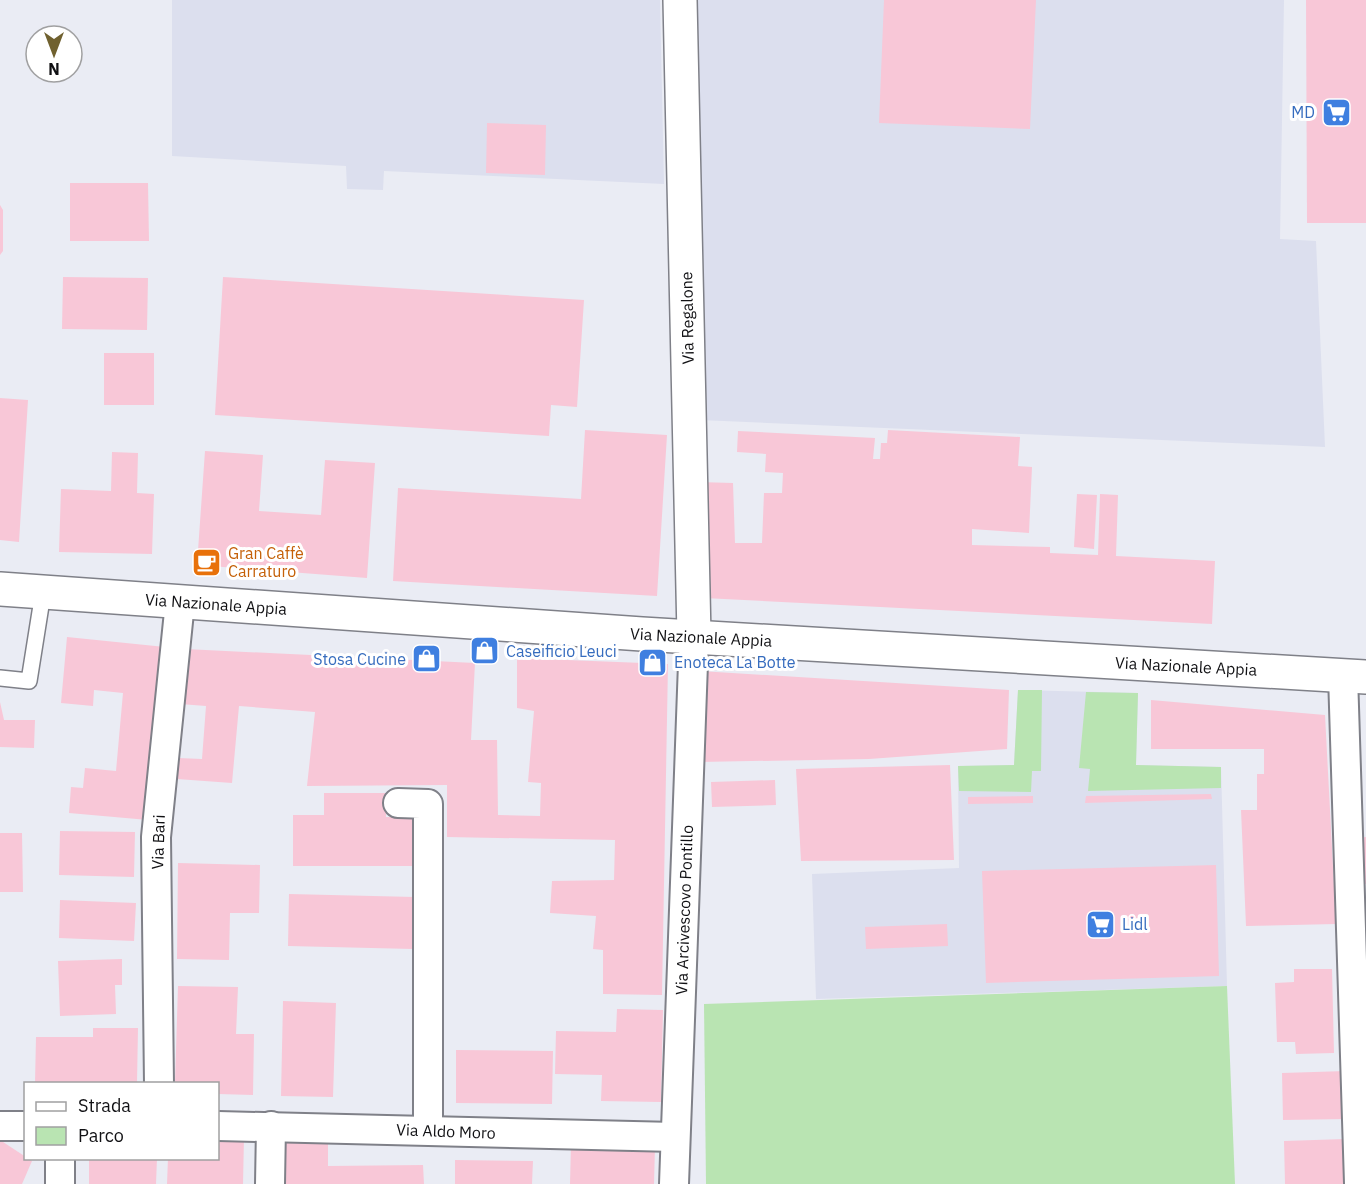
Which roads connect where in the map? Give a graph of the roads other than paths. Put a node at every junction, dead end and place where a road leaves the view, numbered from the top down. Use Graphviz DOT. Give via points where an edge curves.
graph roads {
  1 [pos="680,0"];
  2 [pos="0,589"];
  3 [pos="43,592"];
  4 [pos="180,602"];
  5 [pos="694,636"];
  6 [pos="0,678"];
  7 [pos="1347,683"];
  8 [pos="398,803"];
  9 [pos="159,1082"];
  10 [pos="0,1126"];
  11 [pos="24,1126"];
  12 [pos="219,1126"];
  13 [pos="271,1126"];
  14 [pos="428,1131"];
  15 [pos="675,1137"];
  16 [pos="60,1160"];
  17 [pos="1359,1182"];
  18 [pos="60,1184"];
  19 [pos="270,1184"];
  20 [pos="674,1184"];
  1 -- 5 [label="main road, Via Regalone"];
  2 -- 3 [label="main road, Via Nazionale Appia"];
  3 -- 4 [label="main road, Via Nazionale Appia"];
  3 -- 6 [label="lane" via="29,681"];
  4 -- 5 [label="main road, Via Nazionale Appia"];
  4 -- 9 [label="street, Via Bari" via="156,837"];
  5 -- 7 [label="main road, Via Nazionale Appia"];
  5 -- 15 [label="street, Via Arcivescovo Pontillo"];
  7 -- 17 [label="street"];
  8 -- 14 [label="street" via="428,804"];
  10 -- 11 [label="street"];
  12 -- 13 [label="street, Via Aldo Moro"];
  13 -- 14 [label="street, Via Aldo Moro"];
  13 -- 19 [label="street"];
  14 -- 15 [label="street, Via Aldo Moro"];
  15 -- 20 [label="street, Via Arcivescovo Pontillo"];
  16 -- 18 [label="street"];
}
